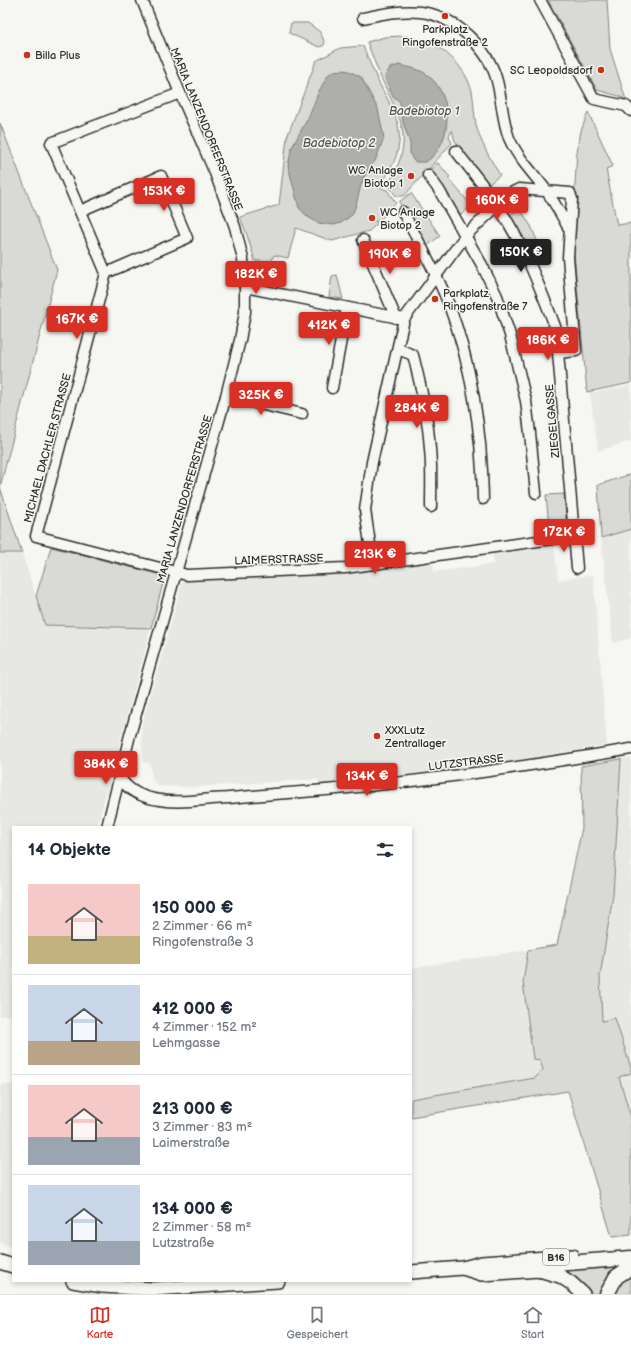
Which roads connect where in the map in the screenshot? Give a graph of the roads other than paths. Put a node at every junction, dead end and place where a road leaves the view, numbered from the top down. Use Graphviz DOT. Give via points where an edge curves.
graph roads {
  1 [pos="142,0"];
  2 [pos="540,0"];
  3 [pos="363,18"];
  4 [pos="180,93"];
  5 [pos="631,111"];
  6 [pos="456,151"];
  7 [pos="428,175"];
  8 [pos="547,192"];
  9 [pos="497,205"];
  10 [pos="80,211"];
  11 [pos="403,212"];
  12 [pos="569,229"];
  13 [pos="466,235"];
  14 [pos="363,240"];
  15 [pos="106,273"];
  16 [pos="436,274"];
  17 [pos="245,287"];
  18 [pos="348,308"];
  19 [pos="400,318"];
  20 [pos="558,334"];
  21 [pos="398,349"];
  22 [pos="332,388"];
  23 [pos="226,396"];
  24 [pos="302,414"];
  25 [pos="536,492"];
  26 [pos="483,499"];
  27 [pos="431,507"];
  28 [pos="574,536"];
  29 [pos="373,564"];
  30 [pos="576,568"];
  31 [pos="175,572"];
  32 [pos="631,749"];
  33 [pos="120,777"];
  34 [pos="107,826"];
  35 [pos="631,1251"];
  36 [pos="631,1258"];
  37 [pos="0,1262"];
  38 [pos="12,1266"];
  39 [pos="631,1267"];
  40 [pos="463,1268"];
  41 [pos="539,1270"];
  42 [pos="412,1272"];
  43 [pos="79,1282"];
  44 [pos="262,1282"];
  45 [pos="583,1294"];
  46 [pos="607,1294"];
  1 -- 4 [label="street, MARIA LANZENDORFERSTRASSE"];
  2 -- 5 [label="street" via="594,99 626,106"];
  3 -- 8 [label="street" via="386,12 427,13 453,24 471,38 493,70 509,138 519,156"];
  4 -- 10 [label="street" via="51,143"];
  4 -- 17 [label="street, MARIA LANZENDORFERSTRASSE" via="215,173 235,227 243,258"];
  6 -- 9 [label="street"];
  7 -- 13 [label="street"];
  8 -- 9 [label="street" via="519,189"];
  8 -- 12 [label="street"];
  8 -- 12 [label="street, ZIEGELGASSE" via="570,193 572,199"];
  9 -- 13 [label="street"];
  9 -- 20 [label="street" via="521,246"];
  10 -- 15 [label="street"];
  10 -- 15 [label="street" via="161,176 187,238"];
  11 -- 16 [label="street"];
  12 -- 28 [label="street, ZIEGELGASSE" via="568,257 576,351 558,353"];
  13 -- 16 [label="street"];
  13 -- 25 [label="street" via="497,296 510,335 526,400"];
  14 -- 19 [label="street"];
  15 -- 31 [label="street, MICHAEL DACHLER STRASSE" via="36,536"];
  16 -- 19 [label="street"];
  16 -- 26 [label="street" via="449,305 472,392 478,423"];
  17 -- 18 [label="street"];
  17 -- 23 [label="street, MARIA LANZENDORFERSTRASSE" via="244,319"];
  18 -- 19 [label="street"];
  18 -- 22 [label="street"];
  19 -- 21 [label="street"];
  21 -- 27 [label="street" via="413,355 421,385 431,450"];
  21 -- 29 [label="street" via="372,462 365,510"];
  23 -- 24 [label="street"];
  23 -- 31 [label="street, MARIA LANZENDORFERSTRASSE"];
  28 -- 29 [label="street, LAIMERSTRASSE"];
  28 -- 30 [label="street, ZIEGELGASSE"];
  29 -- 31 [label="street, LAIMERSTRASSE" via="346,568 187,575"];
  31 -- 33 [label="street, MARIA LANZENDORFERSTRASSE"];
  32 -- 33 [label="street, LUTZSTRASSE" via="489,772 378,785 195,800 158,800 128,788"];
  33 -- 34 [label="street, MARIA LANZENDORFERSTRASSE"];
  35 -- 40 [label="main road, B16" via="482,1263"];
  36 -- 41 [label="highway" via="555,1264"];
  37 -- 38 [label="main road"];
  39 -- 46 [label="highway" via="616,1276"];
  40 -- 41 [label="main road, B16" via="482,1274"];
  40 -- 42 [label="main road, B16"];
  41 -- 45 [label="main road" via="560,1276"];
  43 -- 44 [label="main road, bridge" via="153,1289"];
}
